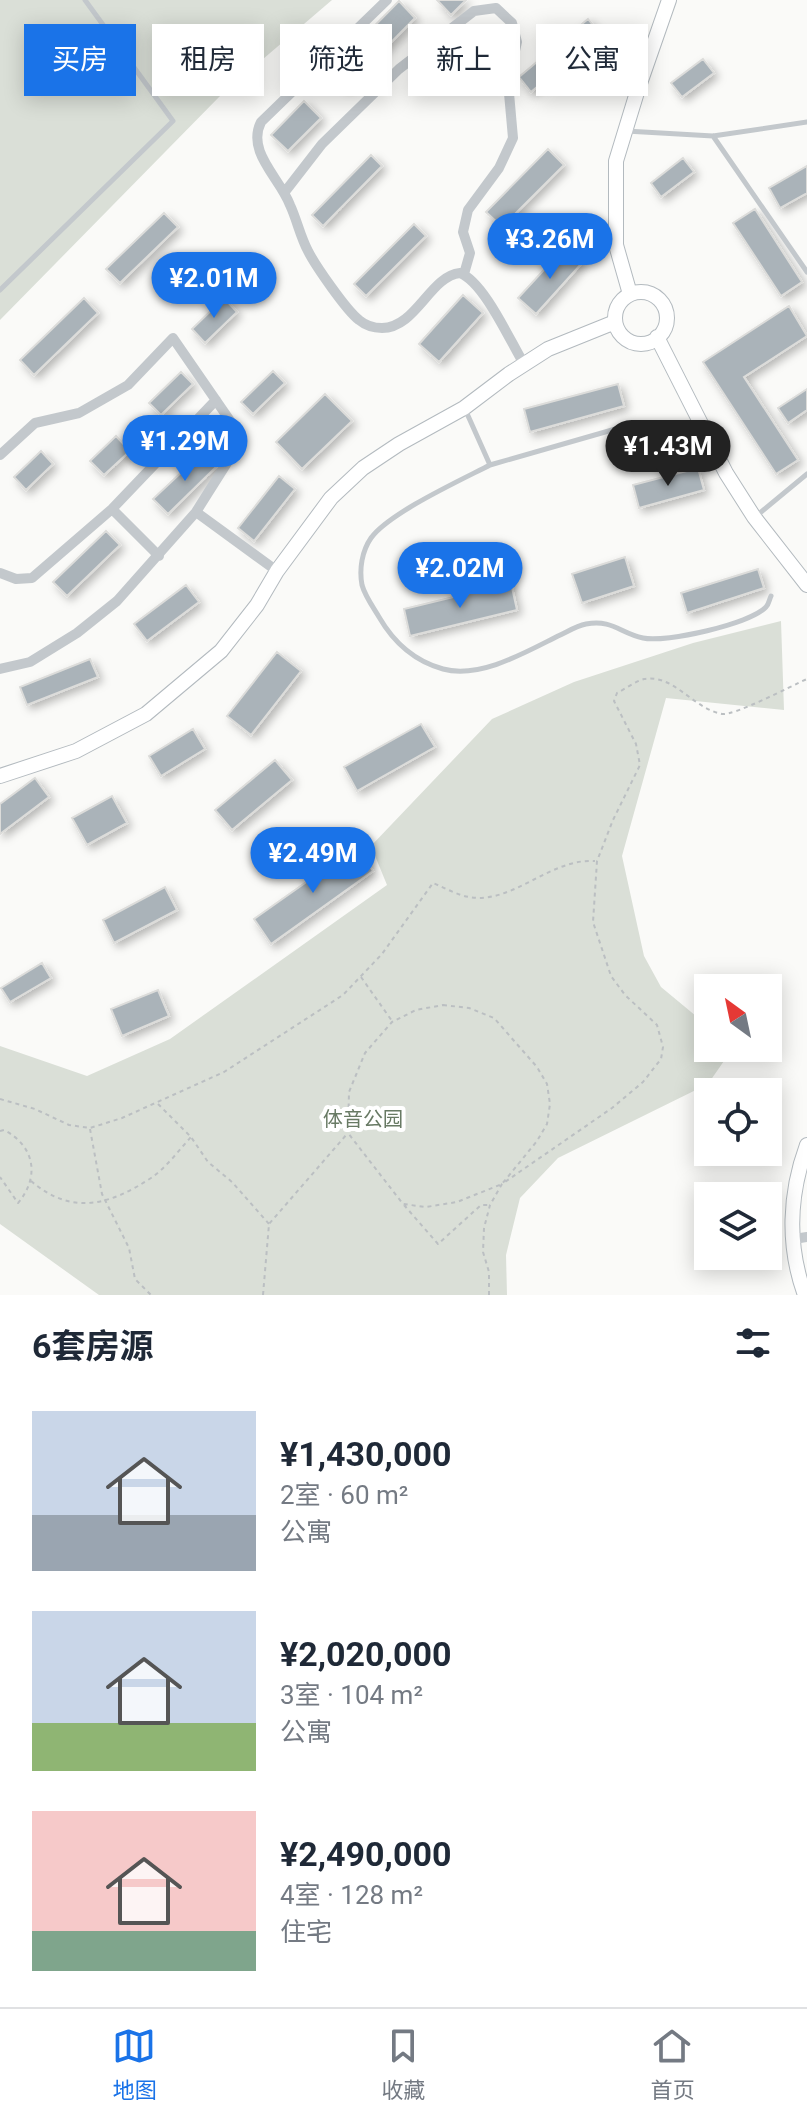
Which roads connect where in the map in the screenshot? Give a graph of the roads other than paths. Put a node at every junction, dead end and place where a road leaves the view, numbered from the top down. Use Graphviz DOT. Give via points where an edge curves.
graph roads {
  1 [pos="85,0"];
  2 [pos="387,0"];
  3 [pos="669,0"];
  4 [pos="807,122"];
  5 [pos="625,131"];
  6 [pos="713,136"];
  7 [pos="284,193"];
  8 [pos="807,272"];
  9 [pos="464,274"];
  10 [pos="0,290"];
  11 [pos="630,294"];
  12 [pos="615,322"];
  13 [pos="657,337"];
  14 [pos="524,364"];
  15 [pos="216,400"];
  16 [pos="464,408"];
  17 [pos="619,428"];
  18 [pos="0,455"];
  19 [pos="490,465"];
  20 [pos="807,474"];
  21 [pos="112,509"];
  22 [pos="196,512"];
  23 [pos="754,517"];
  24 [pos="159,556"];
  25 [pos="277,571"];
  26 [pos="0,573"];
  27 [pos="807,585"];
  28 [pos="771,596"];
  29 [pos="0,669"];
  30 [pos="0,776"];
  31 [pos="807,1145"];
  32 [pos="800,1238"];
  33 [pos="805,1295"];
  1 -- 10 [label="lane" via="173,121"];
  2 -- 7 [label="street" via="261,122 258,148"];
  3 -- 5 [label="street"];
  4 -- 6 [label="lane"];
  5 -- 6 [label="lane"];
  5 -- 11 [label="street" via="616,161 616,245"];
  6 -- 8 [label="lane"];
  7 -- 9 [label="street" via="309,253 354,316 369,326 399,323 448,276"];
  7 -- 9 [label="street" via="322,144 399,69 474,11 496,8 512,23 517,42 508,82 513,138 499,168 468,210 463,232 470,253"];
  9 -- 14 [label="street"];
  11 -- 12 [label="street" via="617,308"];
  11 -- 13 [label="street" via="650,294 664,307 665,327"];
  12 -- 13 [label="street" via="632,341 645,343"];
  12 -- 14 [label="street"];
  13 -- 23 [label="street"];
  14 -- 16 [label="street"];
  15 -- 18 [label="street" via="173,338 128,385 79,413 35,423"];
  15 -- 21 [label="street"];
  15 -- 22 [label="street" via="233,425 230,458"];
  16 -- 19 [label="lane"];
  16 -- 25 [label="street" via="363,468 331,498"];
  17 -- 19 [label="lane"];
  19 -- 28 [label="lane" via="385,524 367,546 361,564 364,592 386,629 410,655 445,670 477,669 584,624 609,623 644,638 710,630 766,607"];
  20 -- 23 [label="lane"];
  21 -- 24 [label="street"];
  21 -- 26 [label="street" via="32,578"];
  22 -- 24 [label="street"];
  22 -- 25 [label="street"];
  23 -- 27 [label="street"];
  24 -- 29 [label="street" via="117,601 77,633 30,662"];
  25 -- 30 [label="street" via="221,651 146,714 76,751"];
  31 -- 32 [label="street" via="791,1206"];
  32 -- 33 [label="street" via="797,1272"];
}
